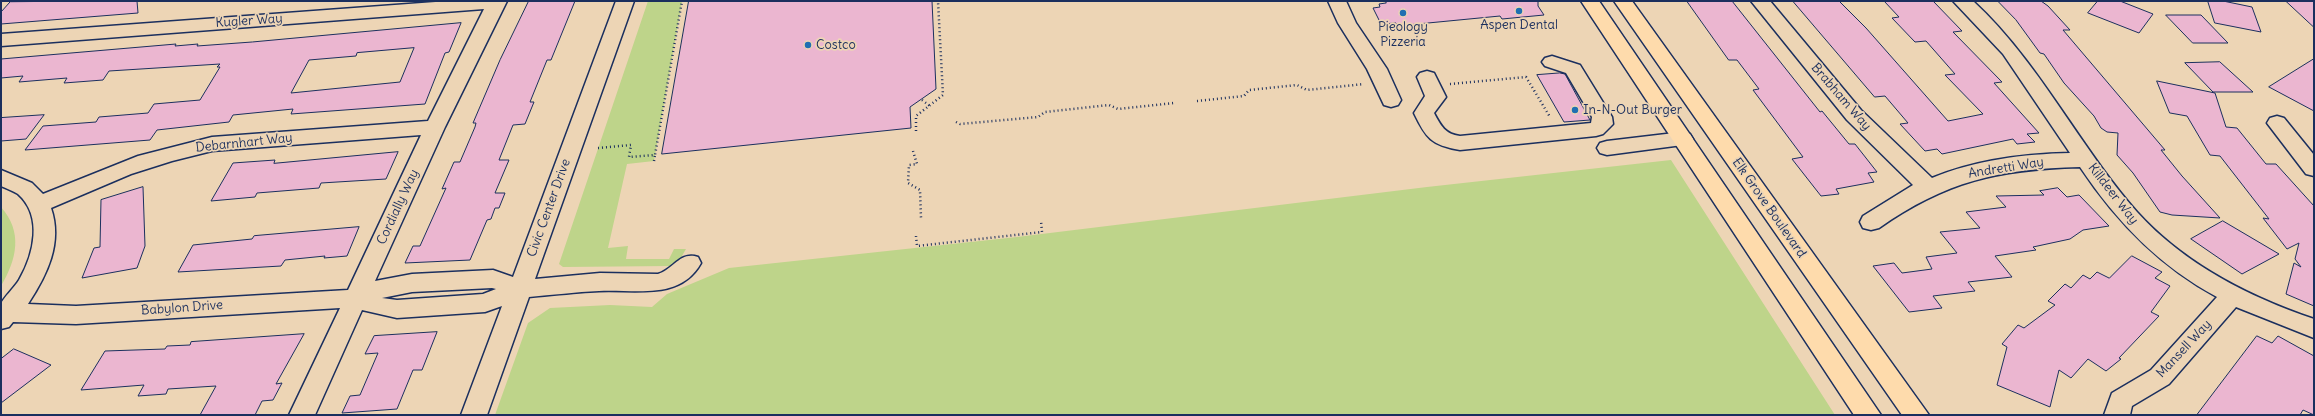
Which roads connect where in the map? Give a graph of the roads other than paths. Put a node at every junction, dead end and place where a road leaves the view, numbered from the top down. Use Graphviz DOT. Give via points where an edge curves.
graph roads {
  1 [pos="625,1"];
  2 [pos="1337,1"];
  3 [pos="1590,1"];
  4 [pos="1623,1"];
  5 [pos="1760,1"];
  6 [pos="1962,1"];
  7 [pos="498,2"];
  8 [pos="1,40"];
  9 [pos="1552,62"];
  10 [pos="1429,82"];
  11 [pos="1391,100"];
  12 [pos="2277,122"];
  13 [pos="435,127"];
  14 [pos="1683,139"];
  15 [pos="1607,148"];
  16 [pos="2087,160"];
  17 [pos="2314,169"];
  18 [pos="1,178"];
  19 [pos="1928,186"];
  20 [pos="38,205"];
  21 [pos="1872,222"];
  22 [pos="690,263"];
  23 [pos="520,289"];
  24 [pos="2233,295"];
  25 [pos="356,298"];
  26 [pos="5,317"];
  27 [pos="2314,329"];
  28 [pos="302,415"];
  29 [pos="474,415"];
  30 [pos="1868,415"];
  31 [pos="1916,415"];
  32 [pos="2117,415"];
  1 -- 23 [label="street, Civic Center Drive"];
  2 -- 11 [label="street" via="1347,23 1377,69"];
  3 -- 14 [label="main road"];
  4 -- 31 [label="main road, Elk Grove Boulevard"];
  5 -- 19 [label="street, Brabham Way" via="1854,115"];
  6 -- 16 [label="street, Killdeer Way" via="2010,50"];
  7 -- 8 [label="street, Kugler Way"];
  7 -- 13 [label="street, Cordially Way"];
  9 -- 10 [label="street" via="1573,69 1604,124 1596,129 1460,143 1445,141 1436,137 1424,113 1428,104 1436,97"];
  12 -- 17 [label="street"];
  13 -- 20 [label="street, Debarnhart Way" via="193,147 123,168"];
  13 -- 25 [label="street, Cordially Way"];
  14 -- 15 [label="street"];
  14 -- 30 [label="main road"];
  16 -- 19 [label="street, Andretti Way" via="1986,169"];
  16 -- 24 [label="street, Killdeer Way" via="2121,207 2145,233 2184,265"];
  18 -- 20 [label="street" via="21,185"];
  19 -- 21 [label="street, Andretti Way" via="1894,204"];
  20 -- 26 [label="street" via="43,210 46,225 41,259 28,284"];
  22 -- 23 [label="street, Babylon Drive" via="674,278 658,283 600,282"];
  23 -- 25 [label="street, Babylon Drive" via="484,303 397,309 377,306"];
  23 -- 29 [label="street, Civic Center Drive"];
  24 -- 27 [label="street, Killdeer Way"];
  24 -- 32 [label="street, Mansell Way" via="2160,378 2121,400"];
  25 -- 26 [label="street, Babylon Drive"];
  25 -- 28 [label="street, Cordially Way"];
}
